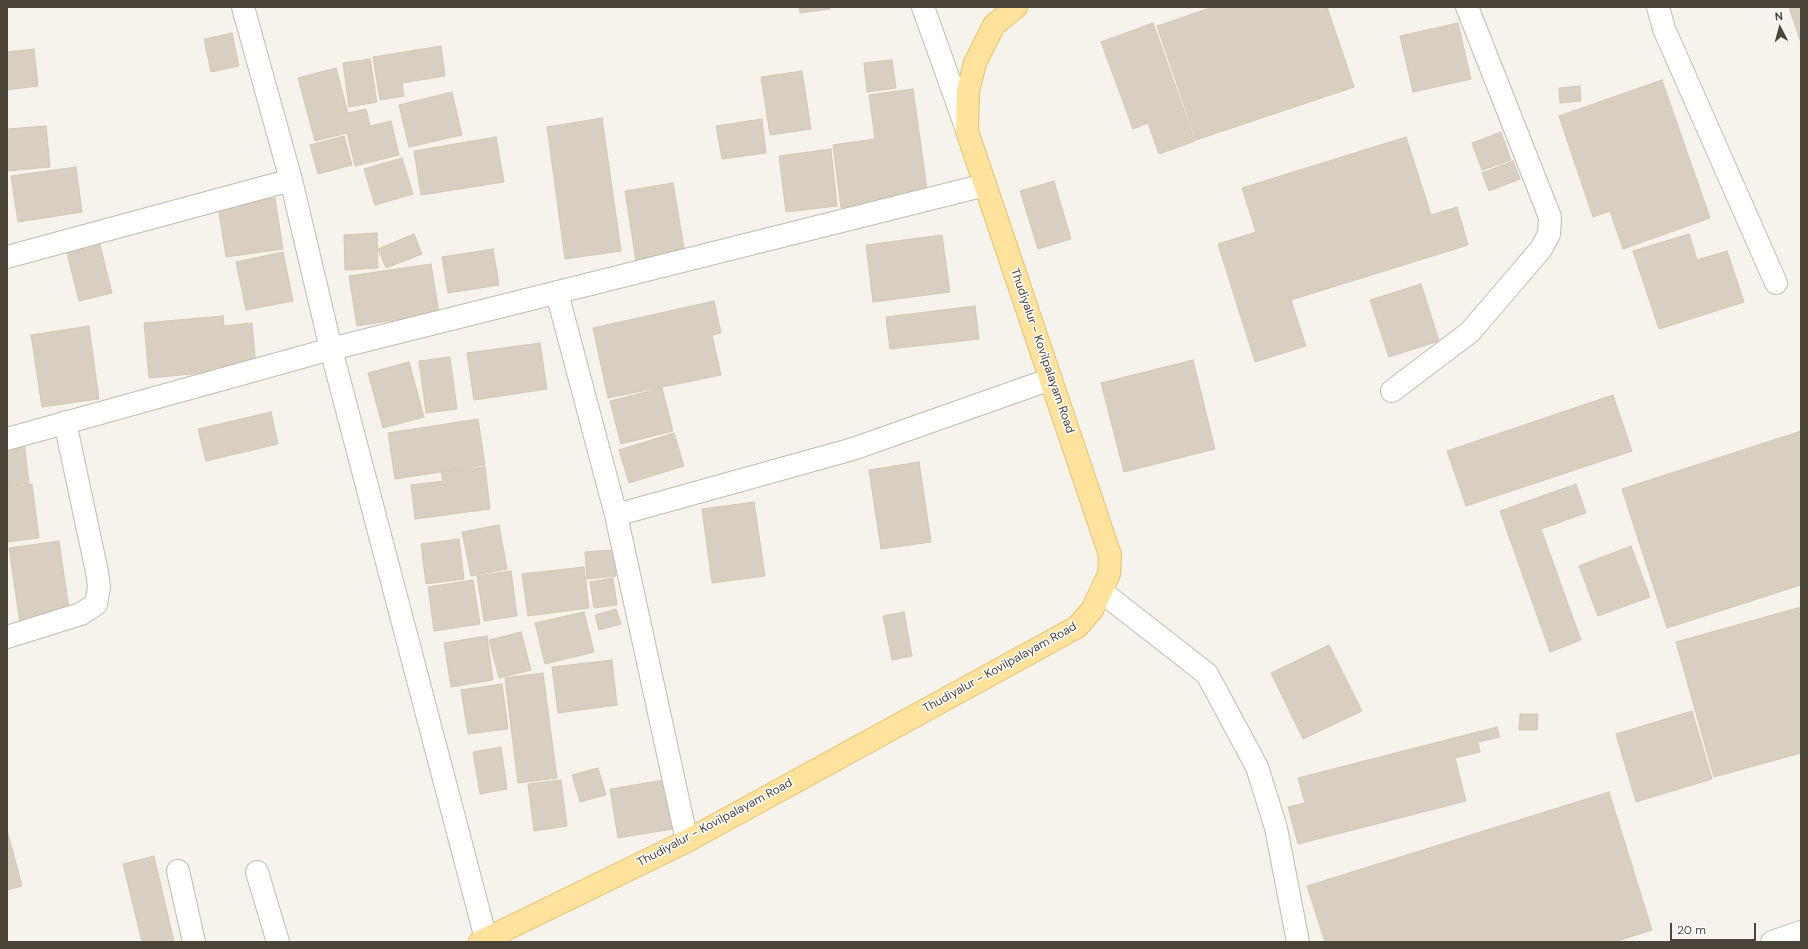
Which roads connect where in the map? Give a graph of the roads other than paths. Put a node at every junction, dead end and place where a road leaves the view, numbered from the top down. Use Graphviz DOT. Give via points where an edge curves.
graph roads {
  1 [pos="243,7"];
  2 [pos="923,7"];
  3 [pos="1016,7"];
  4 [pos="1467,7"];
  5 [pos="1658,7"];
  6 [pos="968,131"];
  7 [pos="291,180"];
  8 [pos="985,185"];
  9 [pos="7,257"];
  10 [pos="1776,283"];
  11 [pos="557,293"];
  12 [pos="331,349"];
  13 [pos="1051,379"];
  14 [pos="1392,391"];
  15 [pos="65,422"];
  16 [pos="7,439"];
  17 [pos="616,515"];
  18 [pos="1102,592"];
  19 [pos="7,637"];
  20 [pos="687,841"];
  21 [pos="178,871"];
  22 [pos="256,872"];
  23 [pos="1801,932"];
  24 [pos="483,940"];
  25 [pos="194,942"];
  26 [pos="278,942"];
  27 [pos="1298,942"];
  28 [pos="1772,942"];
  1 -- 7 [label="street"];
  2 -- 6 [label="street"];
  3 -- 6 [label="main road, Thudiyalur - Kovilpalayam Road" via="994,25 975,63 968,91"];
  4 -- 14 [label="street" via="1550,217 1549,234 1541,249 1470,332"];
  5 -- 10 [label="street" via="1664,29"];
  6 -- 8 [label="main road, Thudiyalur - Kovilpalayam Road"];
  7 -- 9 [label="street"];
  7 -- 12 [label="street"];
  8 -- 11 [label="street"];
  8 -- 13 [label="main road, Thudiyalur - Kovilpalayam Road"];
  11 -- 12 [label="street"];
  11 -- 17 [label="street"];
  12 -- 15 [label="street"];
  12 -- 24 [label="street"];
  13 -- 17 [label="street" via="853,449"];
  13 -- 18 [label="main road, Thudiyalur - Kovilpalayam Road" via="1110,555 1109,574"];
  15 -- 16 [label="street"];
  15 -- 19 [label="street" via="97,572 99,587 96,604 81,614"];
  17 -- 20 [label="street"];
  18 -- 20 [label="main road, Thudiyalur - Kovilpalayam Road" via="1092,610 1076,628"];
  18 -- 27 [label="street" via="1207,674 1258,767 1276,828"];
  20 -- 24 [label="main road, Thudiyalur - Kovilpalayam Road"];
  21 -- 25 [label="street"];
  22 -- 26 [label="street"];
  23 -- 28 [label="street"];
}
